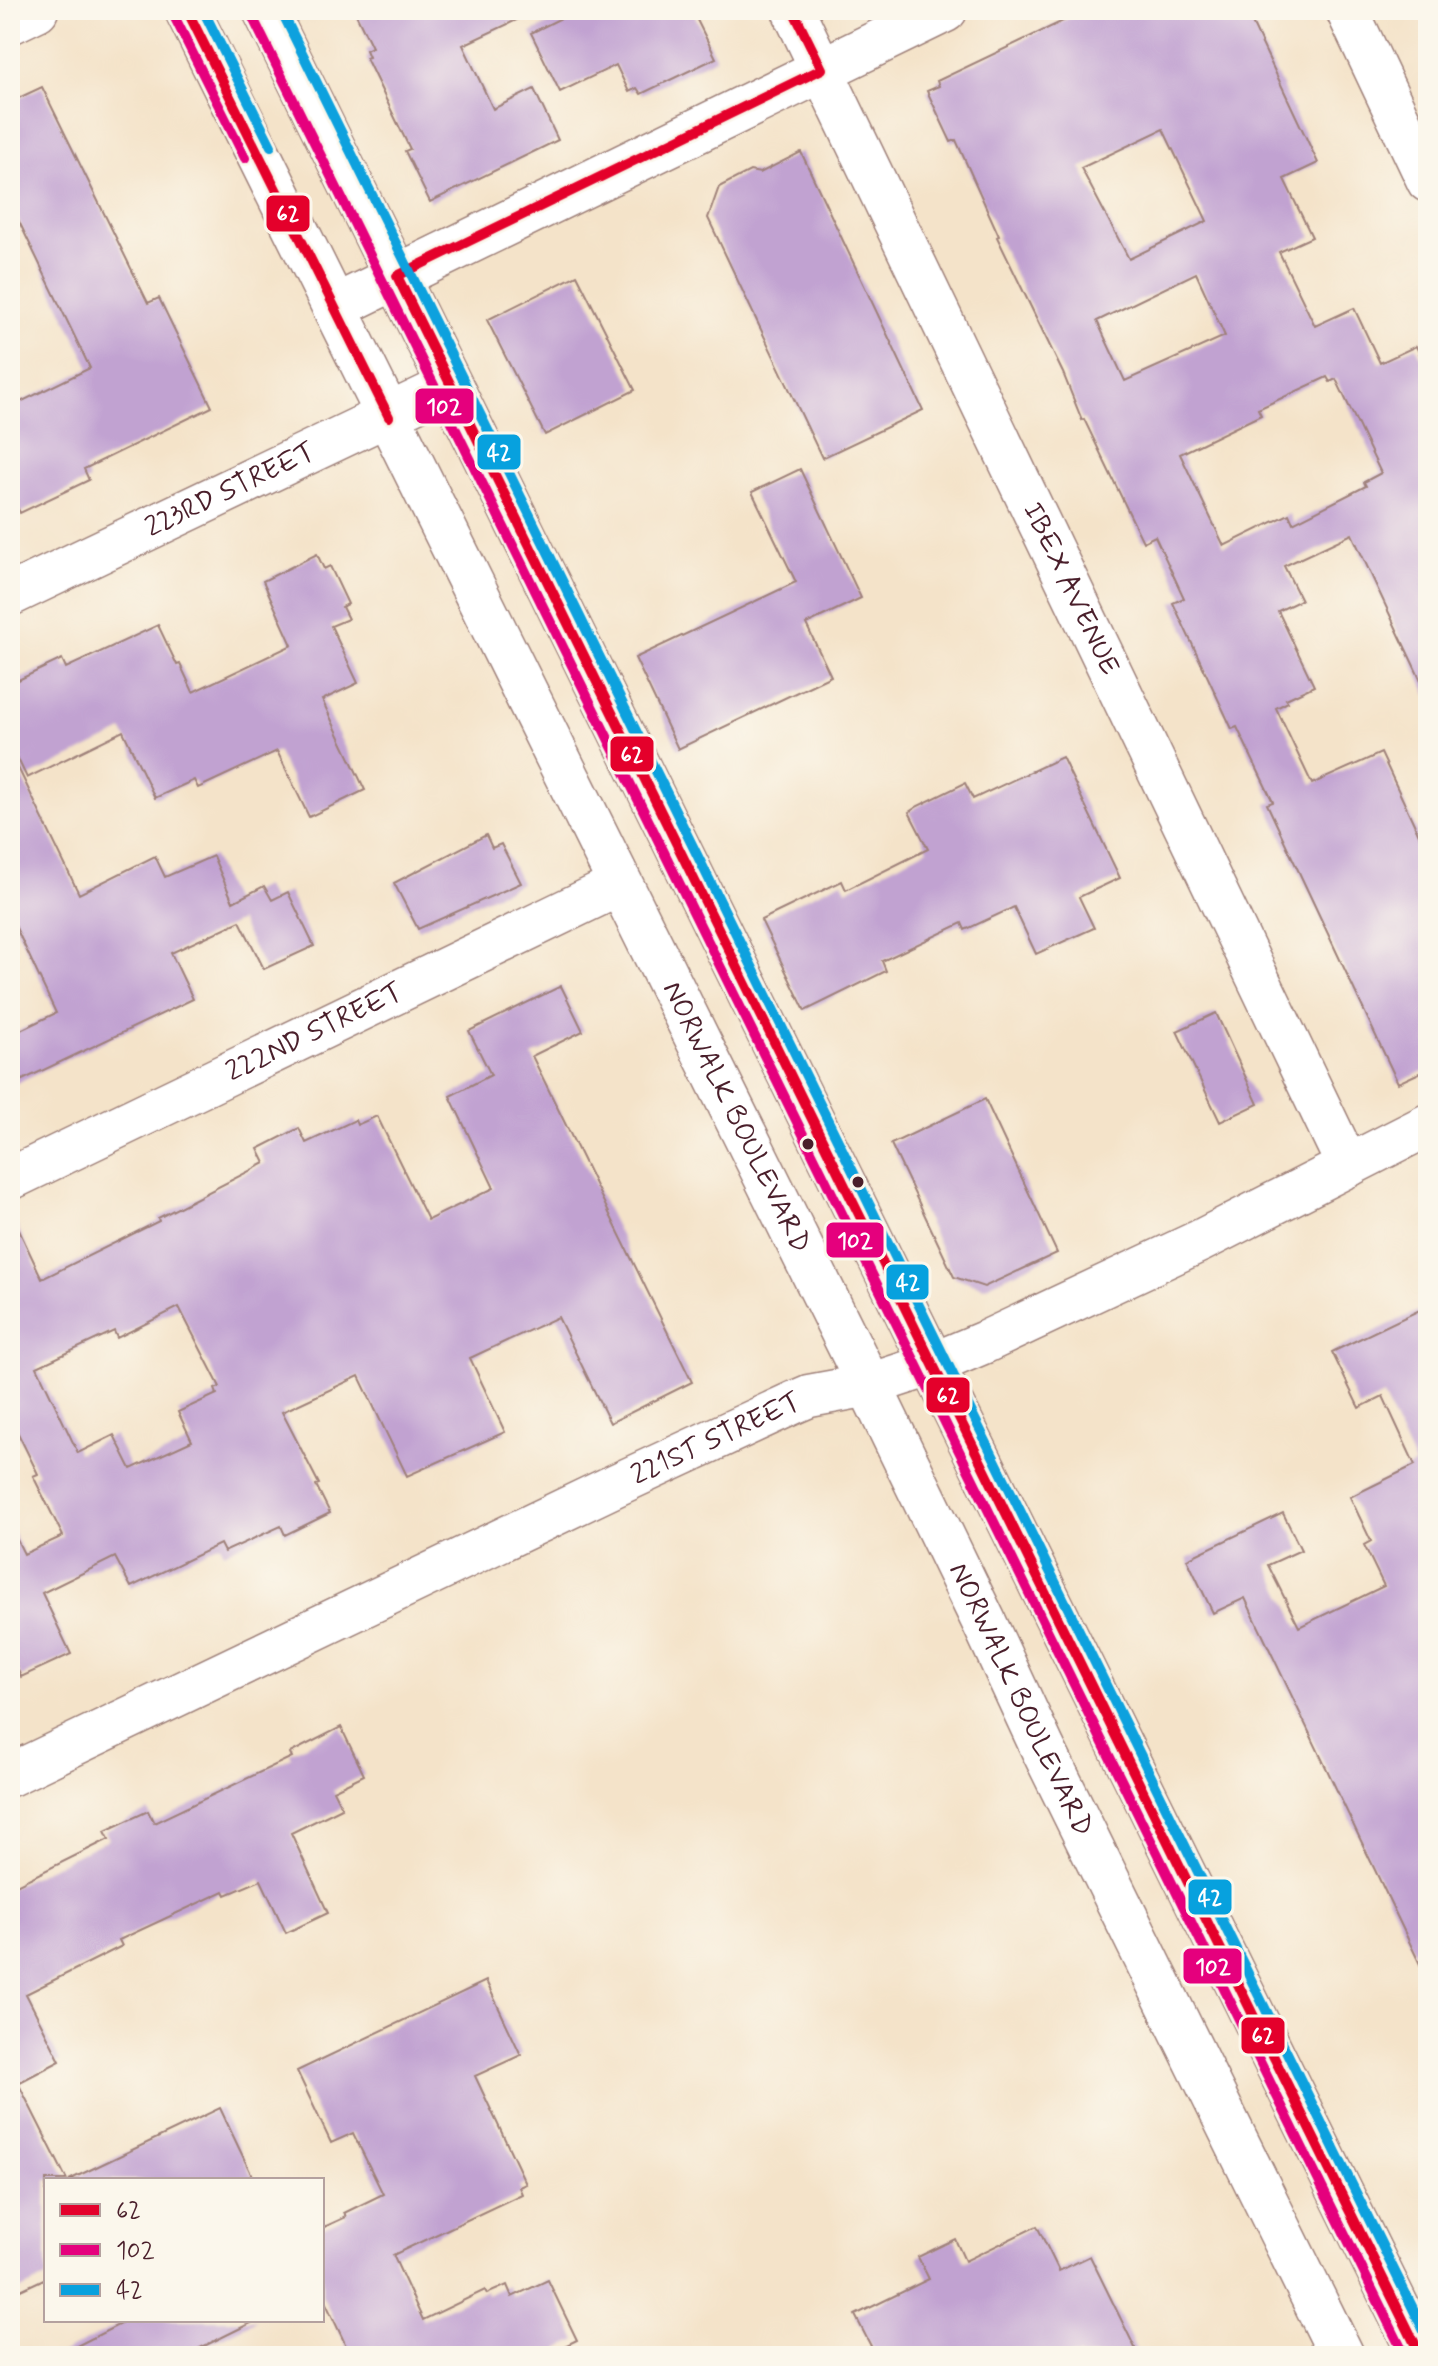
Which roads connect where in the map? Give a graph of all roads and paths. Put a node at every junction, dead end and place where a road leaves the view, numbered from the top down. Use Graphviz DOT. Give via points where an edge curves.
graph roads {
  1 [pos="37,10"];
  2 [pos="187,10"];
  3 [pos="265,10"];
  4 [pos="793,10"];
  5 [pos="945,10"];
  6 [pos="1347,10"];
  7 [pos="10,23"];
  8 [pos="822,69"];
  9 [pos="1428,181"];
  10 [pos="397,276"];
  11 [pos="335,307"];
  12 [pos="450,385"];
  13 [pos="388,416"];
  14 [pos="10,595"];
  15 [pos="621,884"];
  16 [pos="1428,1125"];
  17 [pos="1348,1166"];
  18 [pos="10,1179"];
  19 [pos="933,1364"];
  20 [pos="869,1385"];
  21 [pos="10,1775"];
  22 [pos="1342,2356"];
  23 [pos="1421,2356"];
  1 -- 7 [label="street"];
  2 -- 11 [label="main road, NORWALK BOULEVARD"];
  3 -- 10 [label="main road"];
  4 -- 8 [label="street, IBEX AVENUE"];
  5 -- 8 [label="main road"];
  6 -- 9 [label="street"];
  8 -- 10 [label="main road"];
  8 -- 17 [label="street, IBEX AVENUE"];
  10 -- 11 [label="main road"];
  10 -- 12 [label="main road"];
  11 -- 13 [label="main road, NORWALK BOULEVARD"];
  12 -- 13 [label="street, 223RD STREET"];
  12 -- 19 [label="main road"];
  13 -- 14 [label="street, 223RD STREET"];
  13 -- 15 [label="main road, NORWALK BOULEVARD"];
  15 -- 18 [label="street, 222ND STREET"];
  15 -- 20 [label="main road, NORWALK BOULEVARD"];
  16 -- 17 [label="street, 221ST STREET"];
  17 -- 19 [label="street, 221ST STREET"];
  19 -- 20 [label="street, 221ST STREET"];
  19 -- 23 [label="main road"];
  20 -- 21 [label="street, 221ST STREET" via="795,1402"];
  20 -- 22 [label="main road, NORWALK BOULEVARD"];
}
